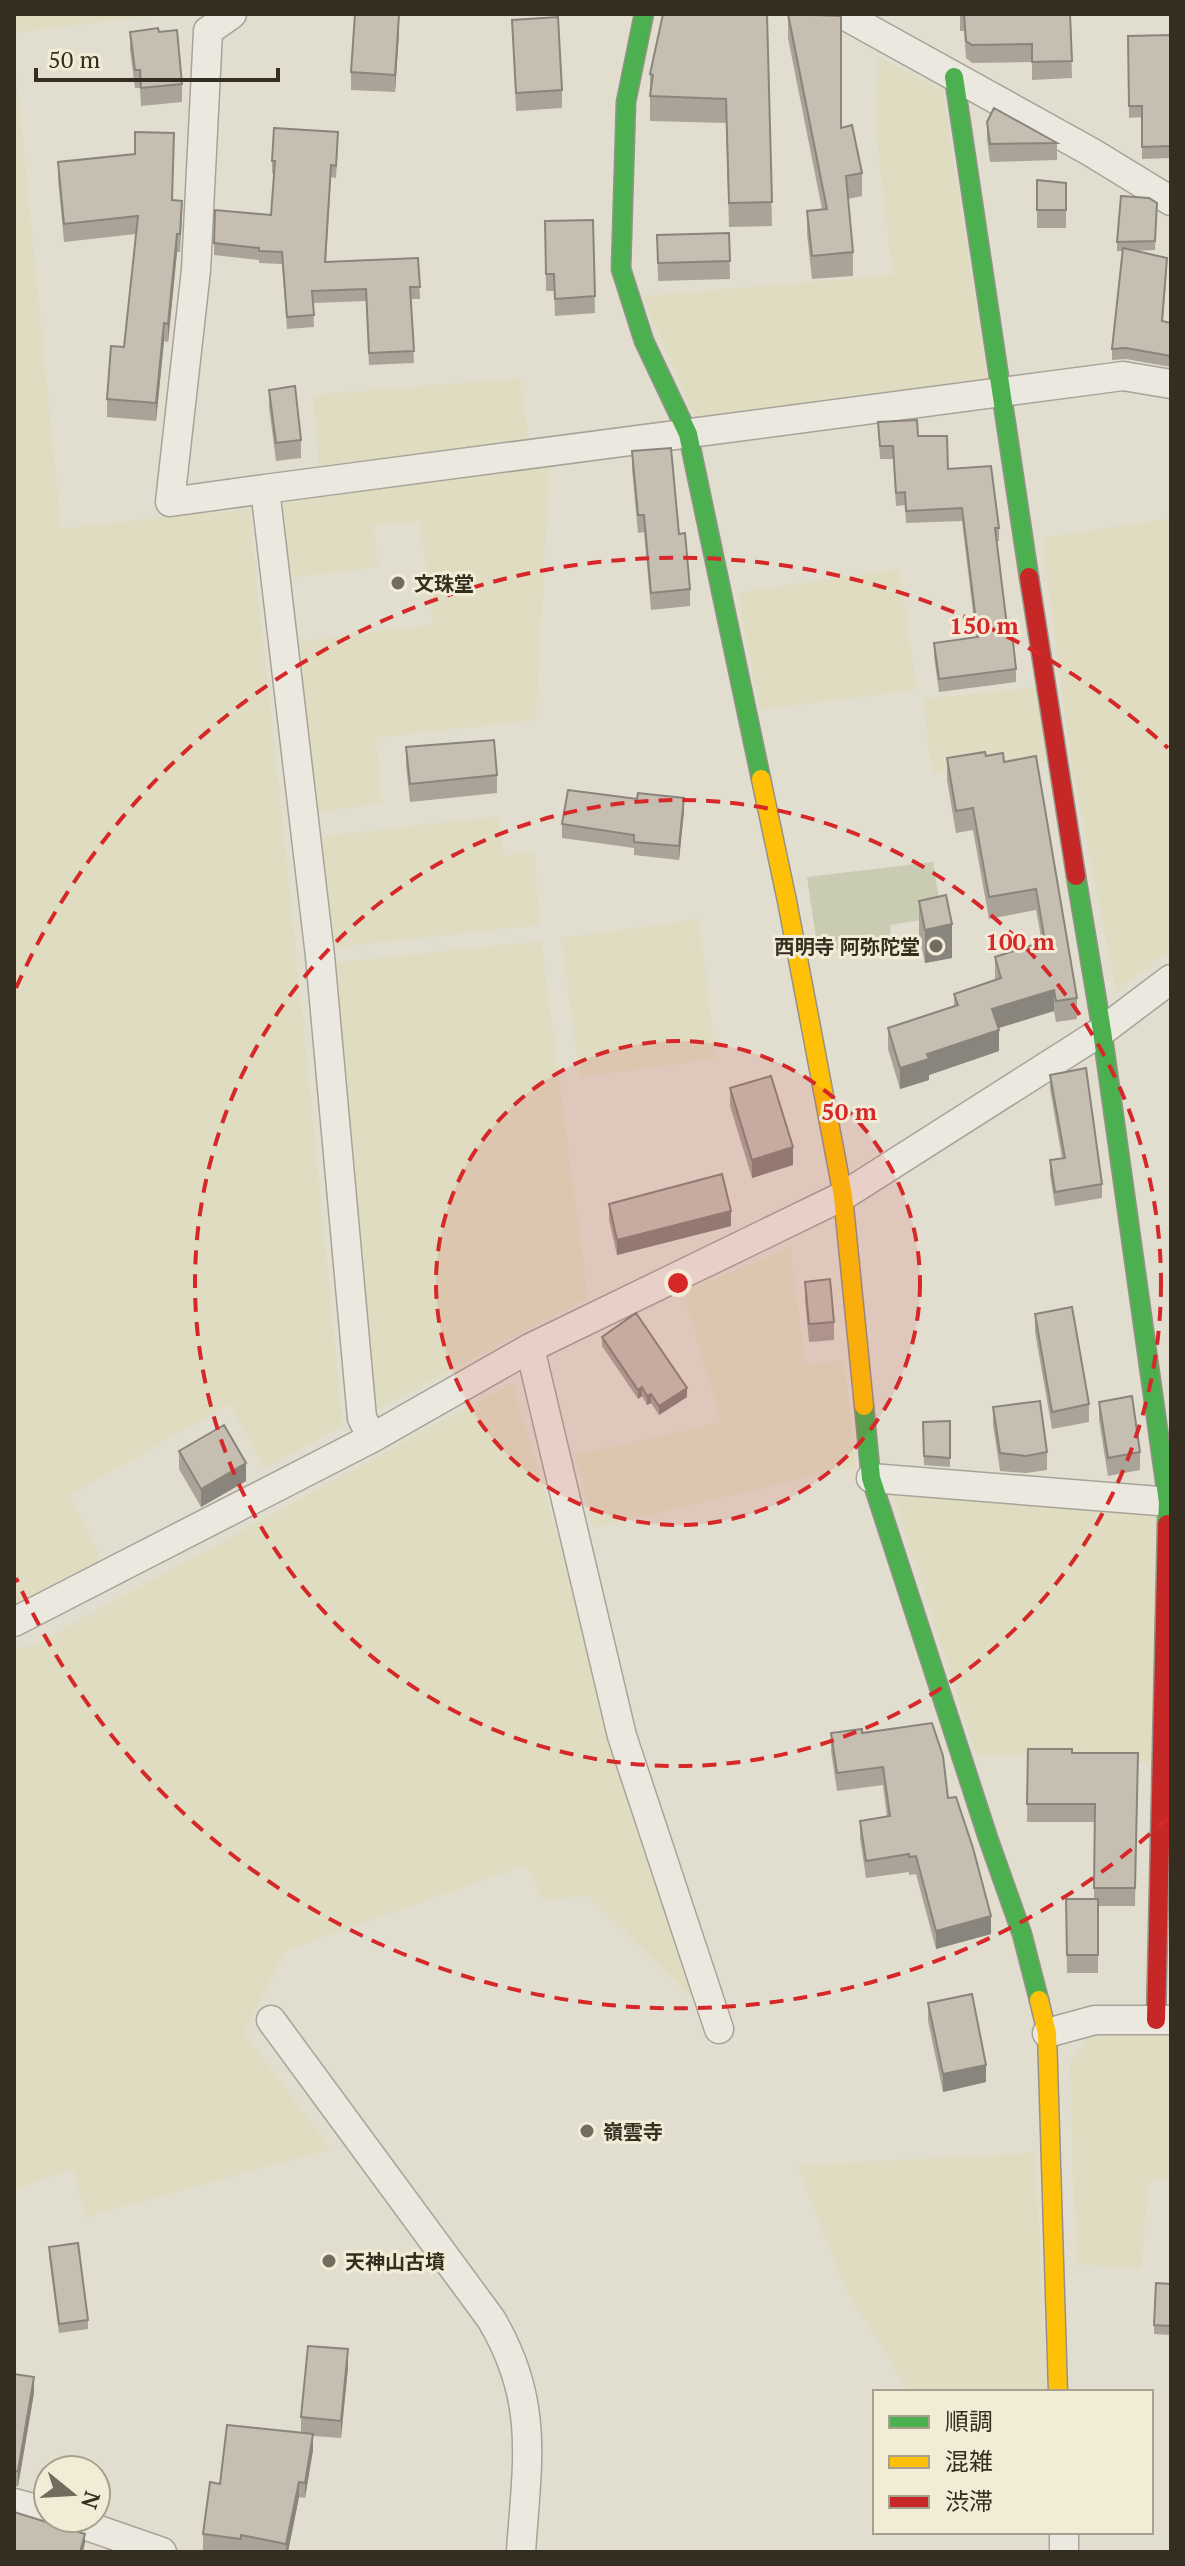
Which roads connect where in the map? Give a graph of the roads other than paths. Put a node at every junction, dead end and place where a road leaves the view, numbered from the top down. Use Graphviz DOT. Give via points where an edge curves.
graph roads {
  1 [pos="232,14"];
  2 [pos="644,14"];
  3 [pos="842,14"];
  4 [pos="954,77"];
  5 [pos="1171,201"];
  6 [pos="1171,384"];
  7 [pos="1003,391"];
  8 [pos="688,434"];
  9 [pos="265,489"];
  10 [pos="1171,979"];
  11 [pos="1102,1031"];
  12 [pos="843,1196"];
  13 [pos="530,1348"];
  14 [pos="372,1438"];
  15 [pos="871,1478"];
  16 [pos="1169,1502"];
  17 [pos="14,1622"];
  18 [pos="271,2020"];
  19 [pos="1164,2020"];
  20 [pos="719,2029"];
  21 [pos="1047,2033"];
  22 [pos="1058,2390"];
  23 [pos="110,2534"];
  24 [pos="162,2552"];
  25 [pos="521,2552"];
  1 -- 9 [label="street" via="208,31 196,270 170,502"];
  2 -- 8 [label="street" via="626,102 621,269 644,341"];
  3 -- 4 [label="street"];
  4 -- 5 [label="street"];
  4 -- 7 [label="street"];
  6 -- 7 [label="street" via="1123,376"];
  7 -- 8 [label="street"];
  7 -- 11 [label="street"];
  8 -- 9 [label="street"];
  8 -- 12 [label="street"];
  9 -- 14 [label="street" via="320,956 362,1418"];
  10 -- 11 [label="street"];
  11 -- 12 [label="street"];
  11 -- 16 [label="street"];
  12 -- 13 [label="street"];
  12 -- 15 [label="street"];
  13 -- 14 [label="street"];
  13 -- 20 [label="street" via="622,1736"];
  14 -- 17 [label="street"];
  15 -- 16 [label="street"];
  15 -- 21 [label="street" via="1022,1934"];
  16 -- 19 [label="street"];
  18 -- 25 [label="street" via="505,2342 516,2366 529,2443"];
  19 -- 21 [label="street" via="1095,2020"];
  21 -- 22 [label="street"];
  23 -- 24 [label="street"];
}
